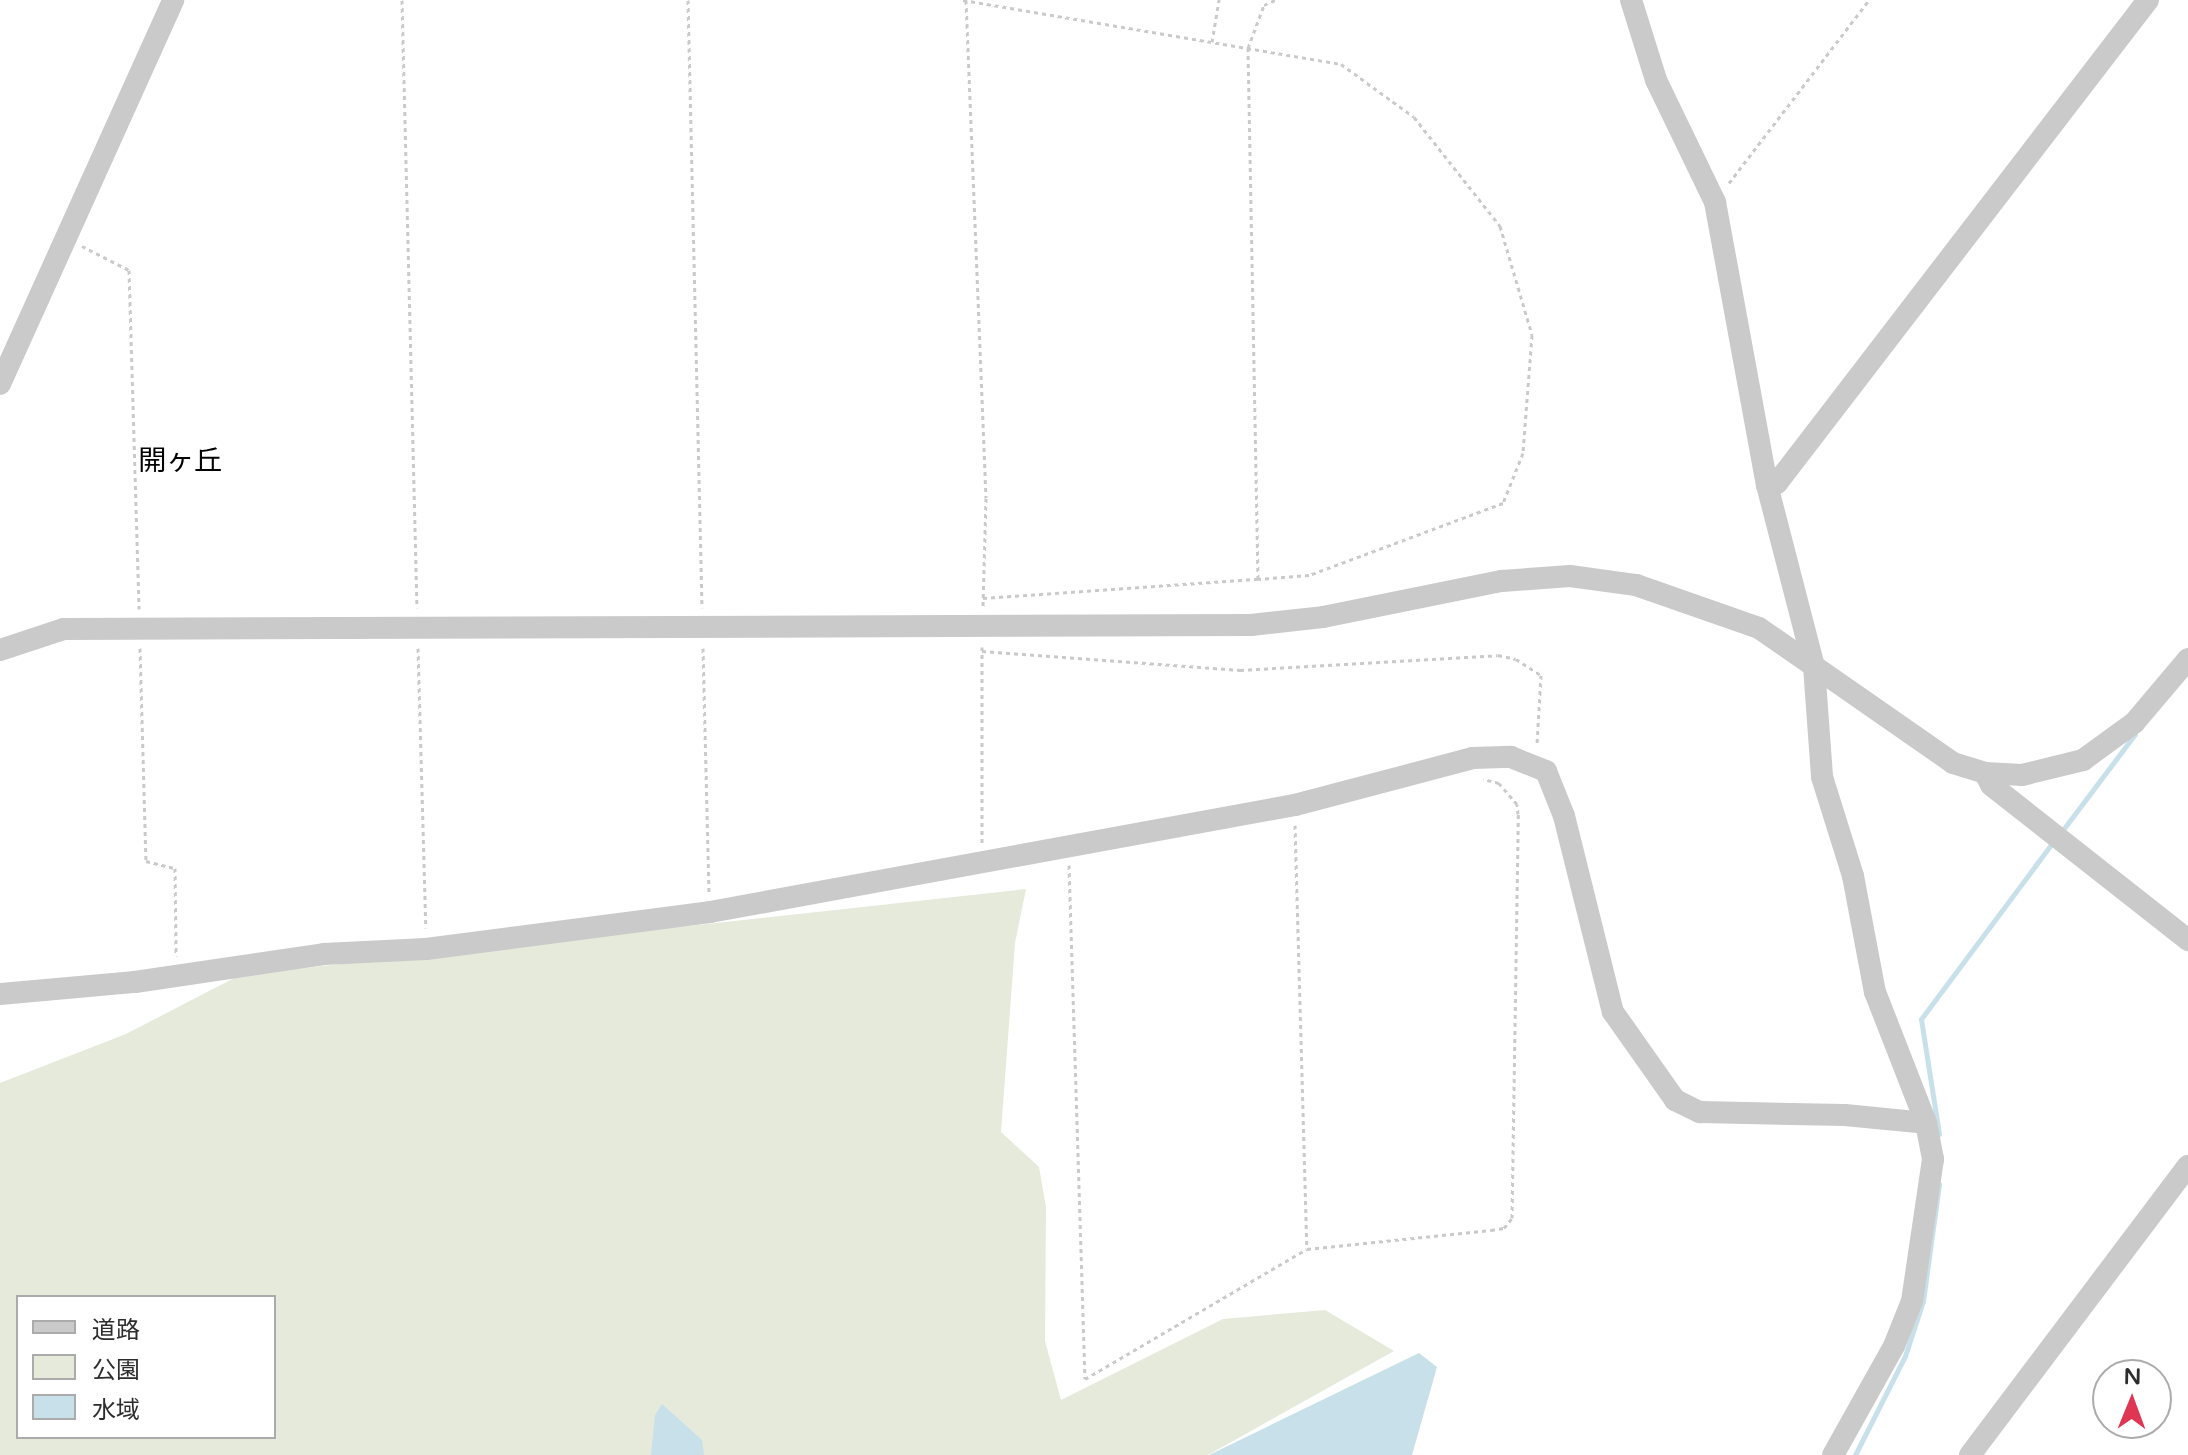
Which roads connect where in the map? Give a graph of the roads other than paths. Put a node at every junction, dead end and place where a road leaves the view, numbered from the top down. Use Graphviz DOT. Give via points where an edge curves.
graph roads {
  1 [pos="173,0"];
  2 [pos="1631,0"];
  3 [pos="2148,0"];
  4 [pos="2,375"];
  5 [pos="1767,485"];
  6 [pos="0,650"];
  7 [pos="2188,659"];
  8 [pos="1814,667"];
  9 [pos="1985,773"];
  10 [pos="2188,940"];
  11 [pos="0,994"];
  12 [pos="1926,1123"];
  13 [pos="2188,1166"];
  14 [pos="1833,1455"];
  15 [pos="1970,1455"];
  1 -- 4 [label="street"];
  2 -- 5 [label="street" via="1656,80 1715,202"];
  3 -- 5 [label="street" via="1777,483"];
  5 -- 8 [label="street"];
  6 -- 8 [label="street" via="64,629 139,628 702,629 982,640 1251,625 1323,617 1502,581 1570,576 1636,585 1759,628"];
  7 -- 9 [label="street" via="2134,723 2083,760 2022,775"];
  8 -- 9 [label="street" via="1953,763"];
  8 -- 12 [label="street" via="1822,777 1832,821 1853,876 1875,992"];
  9 -- 10 [label="street" via="1991,785"];
  11 -- 12 [label="street" via="324,954 426,949 710,912 1295,805 1473,758 1511,757 1546,771 1564,816 1613,1012 1675,1100 1700,1112 1845,1115"];
  12 -- 14 [label="street" via="1933,1159 1912,1301 1894,1346"];
  13 -- 15 [label="street"];
}
